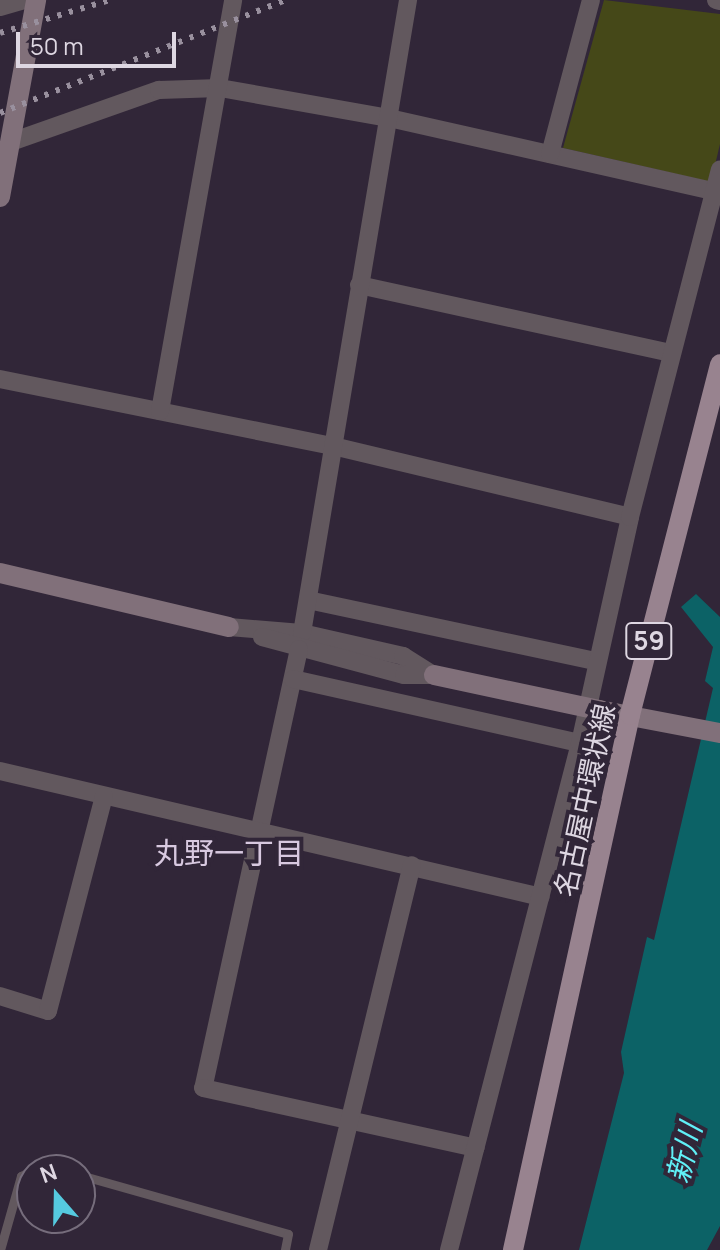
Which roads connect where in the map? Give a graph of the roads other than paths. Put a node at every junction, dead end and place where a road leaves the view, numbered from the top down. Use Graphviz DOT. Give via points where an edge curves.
graph roads {
  1 [pos="25,0"];
  2 [pos="36,0"];
  3 [pos="233,0"];
  4 [pos="408,0"];
  5 [pos="591,0"];
  6 [pos="0,7"];
  7 [pos="220,88"];
  8 [pos="389,118"];
  9 [pos="11,142"];
  10 [pos="550,154"];
  11 [pos="720,169"];
  12 [pos="714,191"];
  13 [pos="0,197"];
  14 [pos="359,285"];
  15 [pos="670,353"];
  16 [pos="720,364"];
  17 [pos="0,379"];
  18 [pos="160,411"];
  19 [pos="333,446"];
  20 [pos="630,517"];
  21 [pos="0,573"];
  22 [pos="308,600"];
  23 [pos="229,627"];
  24 [pos="301,641"];
  25 [pos="596,661"];
  26 [pos="434,675"];
  27 [pos="293,679"];
  28 [pos="639,718"];
  29 [pos="720,733"];
  30 [pos="580,743"];
  31 [pos="0,771"];
  32 [pos="104,796"];
  33 [pos="259,833"];
  34 [pos="412,865"];
  35 [pos="541,897"];
  36 [pos="0,996"];
  37 [pos="349,1121"];
  38 [pos="475,1148"];
  39 [pos="96,1180"];
  40 [pos="16,1194"];
  41 [pos="0,1250"];
  42 [pos="285,1250"];
  43 [pos="318,1250"];
  44 [pos="449,1250"];
  45 [pos="513,1250"];
  1 -- 6 [label="street"];
  2 -- 9 [label="street"];
  3 -- 7 [label="street"];
  4 -- 8 [label="street"];
  5 -- 10 [label="street"];
  7 -- 8 [label="street"];
  7 -- 9 [label="street" via="159,90"];
  7 -- 18 [label="street"];
  8 -- 10 [label="street"];
  8 -- 14 [label="street"];
  9 -- 13 [label="street"];
  10 -- 12 [label="street"];
  11 -- 12 [label="street"];
  12 -- 15 [label="street"];
  14 -- 15 [label="street"];
  14 -- 19 [label="street"];
  15 -- 20 [label="street"];
  16 -- 28 [label="main road, 名古屋中環状線 / 59"];
  17 -- 18 [label="street"];
  18 -- 19 [label="street"];
  19 -- 20 [label="street"];
  19 -- 22 [label="street"];
  20 -- 25 [label="street"];
  21 -- 23 [label="street"];
  22 -- 24 [label="street"];
  22 -- 25 [label="street"];
  23 -- 24 [label="street"];
  24 -- 26 [label="street" via="404,675"];
  24 -- 27 [label="street"];
  25 -- 30 [label="street"];
  26 -- 28 [label="street, bridge"];
  27 -- 30 [label="street"];
  27 -- 33 [label="street"];
  28 -- 29 [label="street"];
  28 -- 45 [label="main road, 名古屋中環状線 / 59"];
  30 -- 35 [label="street"];
  31 -- 32 [label="street"];
  32 -- 33 [label="street"];
  32 -- 36 [label="street" via="48,1011"];
  33 -- 34 [label="street"];
  33 -- 37 [label="street" via="203,1088"];
  34 -- 35 [label="street"];
  34 -- 37 [label="street"];
  35 -- 38 [label="street"];
  37 -- 38 [label="street"];
  37 -- 43 [label="street"];
  38 -- 44 [label="street"];
  39 -- 42 [label="lane" via="288,1234"];
  40 -- 41 [label="lane"];
}
